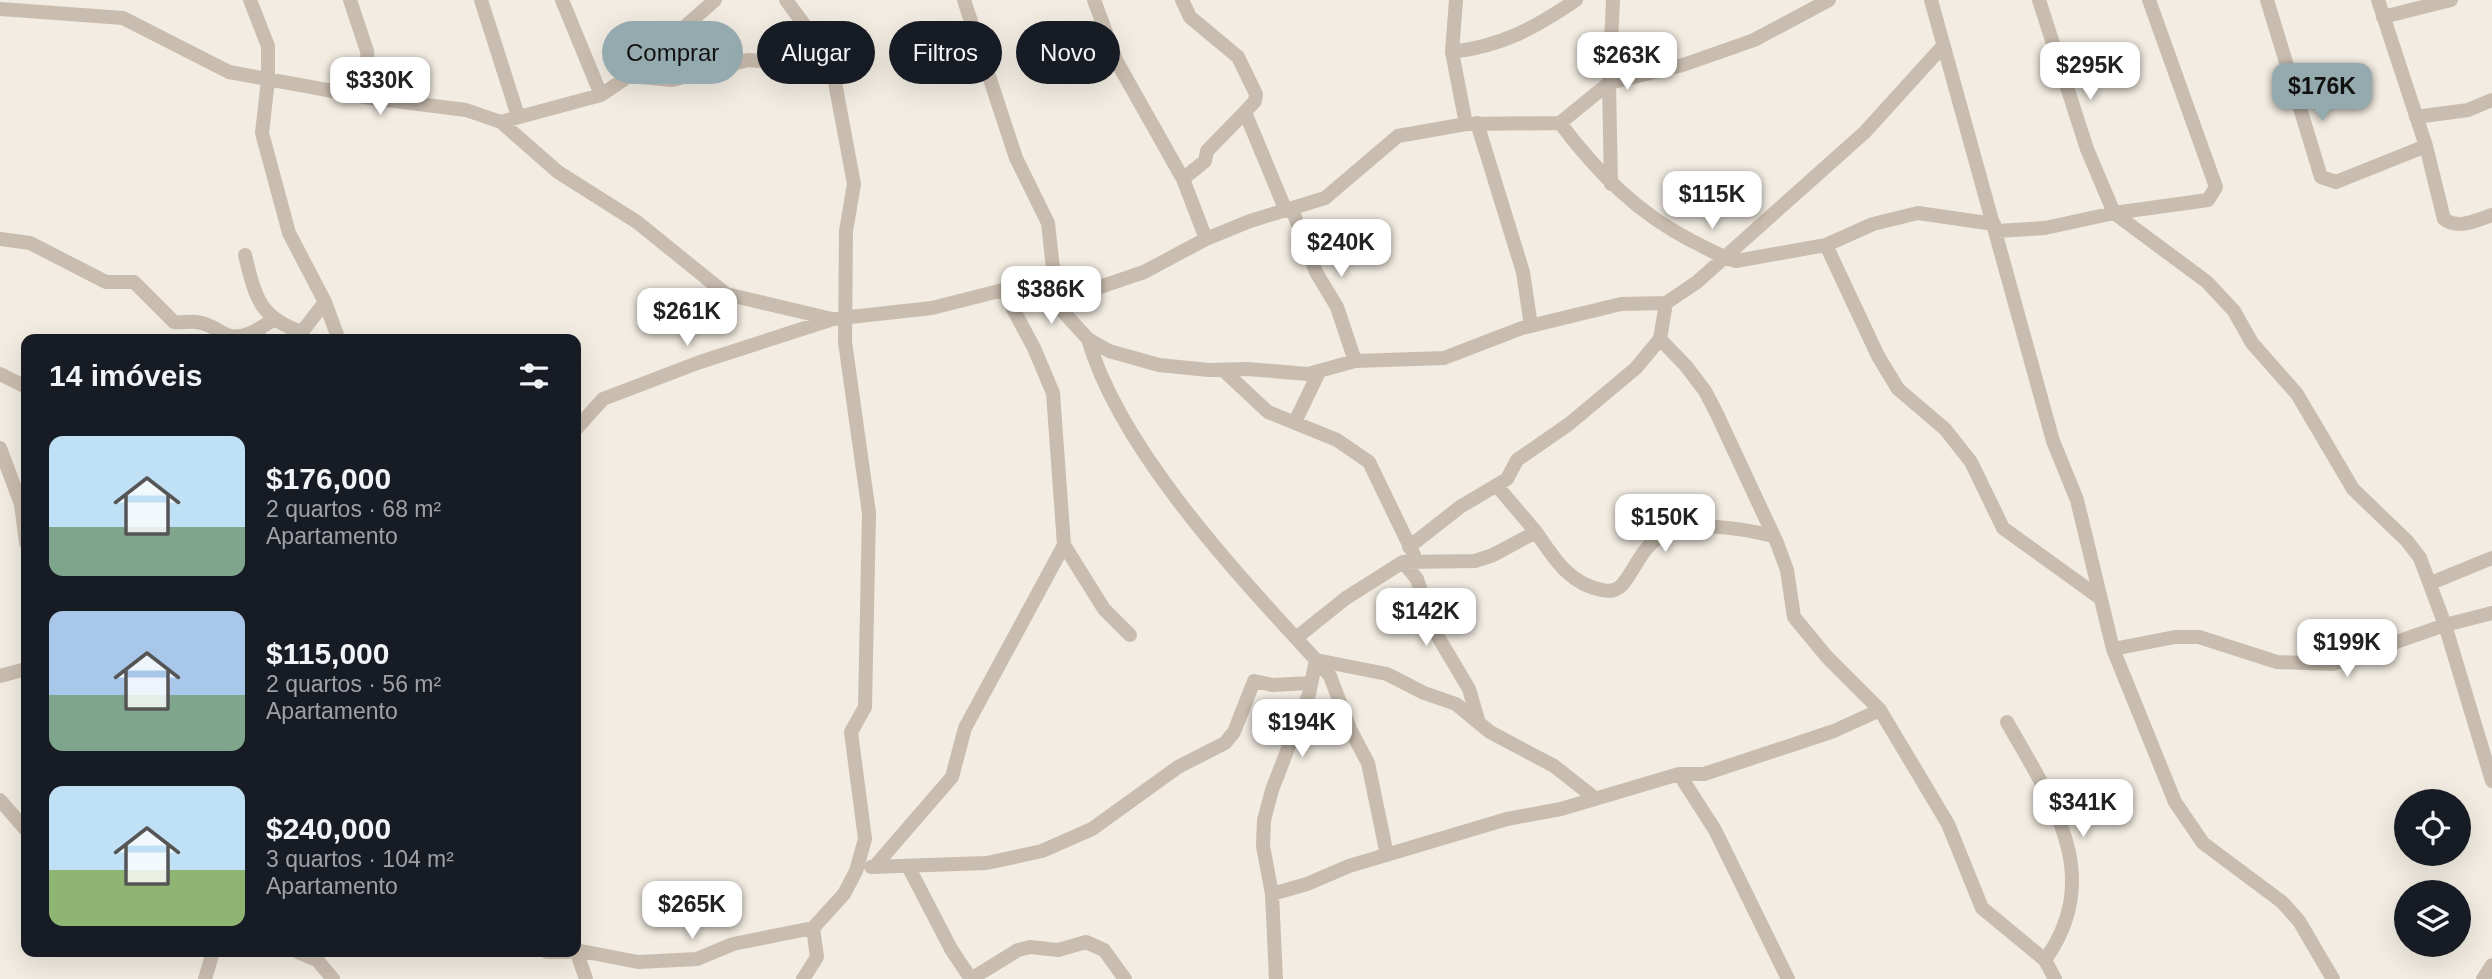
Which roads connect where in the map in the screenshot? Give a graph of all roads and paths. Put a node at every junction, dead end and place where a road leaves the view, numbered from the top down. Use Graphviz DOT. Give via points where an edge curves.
graph roads {
  1 [pos="250,0"];
  2 [pos="350,0"];
  3 [pos="481,0"];
  4 [pos="562,0"];
  5 [pos="715,0"];
  6 [pos="786,0"];
  7 [pos="964,0"];
  8 [pos="1182,0"];
  9 [pos="1456,0"];
  10 [pos="1576,0"];
  11 [pos="1613,0"];
  12 [pos="1829,0"];
  13 [pos="1931,0"];
  14 [pos="2039,0"];
  15 [pos="2149,0"];
  16 [pos="2267,0"];
  17 [pos="2378,0"];
  18 [pos="2451,0"];
  19 [pos="1096,1"];
  20 [pos="0,9"];
  21 [pos="2383,17"];
  22 [pos="691,21"];
  23 [pos="801,21"];
  24 [pos="1943,46"];
  25 [pos="1452,52"];
  26 [pos="268,80"];
  27 [pos="1609,83"];
  28 [pos="617,84"];
  29 [pos="834,84"];
  30 [pos="601,95"];
  31 [pos="371,98"];
  32 [pos="2492,100"];
  33 [pos="1245,112"];
  34 [pos="518,116"];
  35 [pos="2416,117"];
  36 [pos="501,122"];
  37 [pos="1560,123"];
  38 [pos="1471,124"];
  39 [pos="2426,146"];
  40 [pos="1183,179"];
  41 [pos="1611,184"];
  42 [pos="1289,210"];
  43 [pos="2114,213"];
  44 [pos="2492,215"];
  45 [pos="1995,228"];
  46 [pos="0,239"];
  47 [pos="1206,239"];
  48 [pos="1826,245"];
  49 [pos="245,254"];
  50 [pos="1722,257"];
  51 [pos="1003,290"];
  52 [pos="1054,291"];
  53 [pos="325,302"];
  54 [pos="1666,303"];
  55 [pos="273,320"];
  56 [pos="839,320"];
  57 [pos="1531,326"];
  58 [pos="225,334"];
  59 [pos="259,334"];
  60 [pos="296,334"];
  61 [pos="301,334"];
  62 [pos="337,334"];
  63 [pos="1088,339"];
  64 [pos="1660,339"];
  65 [pos="1355,361"];
  66 [pos="1223,370"];
  67 [pos="1319,372"];
  68 [pos="0,374"];
  69 [pos="21,384"];
  70 [pos="1295,422"];
  71 [pos="581,423"];
  72 [pos="0,448"];
  73 [pos="1497,486"];
  74 [pos="21,504"];
  75 [pos="1536,532"];
  76 [pos="1773,536"];
  77 [pos="1064,545"];
  78 [pos="1410,556"];
  79 [pos="2492,558"];
  80 [pos="2431,583"];
  81 [pos="2100,598"];
  82 [pos="2492,613"];
  83 [pos="2445,625"];
  84 [pos="1130,635"];
  85 [pos="1296,638"];
  86 [pos="2113,649"];
  87 [pos="1316,660"];
  88 [pos="21,670"];
  89 [pos="0,676"];
  90 [pos="1311,683"];
  91 [pos="1881,710"];
  92 [pos="1478,720"];
  93 [pos="2007,722"];
  94 [pos="1679,774"];
  95 [pos="2492,781"];
  96 [pos="1596,799"];
  97 [pos="0,800"];
  98 [pos="21,824"];
  99 [pos="1387,855"];
  100 [pos="875,866"];
  101 [pos="908,866"];
  102 [pos="856,871"];
  103 [pos="1272,894"];
  104 [pos="813,928"];
  105 [pos="581,951"];
  106 [pos="212,957"];
  107 [pos="310,957"];
  108 [pos="578,957"];
  109 [pos="2045,960"];
  110 [pos="2492,965"];
  111 [pos="205,979"];
  112 [pos="333,979"];
  113 [pos="586,979"];
  114 [pos="803,979"];
  115 [pos="971,979"];
  116 [pos="1125,979"];
  117 [pos="1276,979"];
  118 [pos="1788,979"];
  119 [pos="2055,979"];
  120 [pos="2333,979"];
  121 [pos="2483,979"];
  1 -- 26 [label="street" via="268,46"];
  2 -- 31 [label="street" via="367,51"];
  3 -- 34 [label="street"];
  4 -- 30 [label="street"];
  5 -- 22 [label="street"];
  6 -- 23 [label="street"];
  7 -- 52 [label="street" via="1016,158 1048,223"];
  8 -- 33 [label="street" via="1190,17 1238,57 1256,98"];
  9 -- 25 [label="street"];
  10 -- 25 [label="street" via="1497,44"];
  11 -- 27 [label="street"];
  12 -- 27 [label="street" via="1754,40 1683,65"];
  13 -- 24 [label="street"];
  14 -- 43 [label="street" via="2087,149"];
  15 -- 43 [label="street" via="2216,187 2208,200 2196,204"];
  16 -- 39 [label="street" via="2321,177 2336,182"];
  17 -- 21 [label="street"];
  18 -- 21 [label="street"];
  19 -- 40 [label="street" via="1117,62"];
  20 -- 26 [label="street" via="131,20 211,65"];
  21 -- 35 [label="street"];
  24 -- 45 [label="street"];
  24 -- 50 [label="street" via="1865,132"];
  25 -- 38 [label="street"];
  26 -- 31 [label="street"];
  26 -- 53 [label="street" via="262,133 289,233"];
  27 -- 37 [label="street"];
  27 -- 41 [label="street"];
  28 -- 30 [label="street"];
  29 -- 56 [label="street" via="854,184"];
  30 -- 34 [label="street"];
  31 -- 36 [label="street" via="466,110"];
  32 -- 35 [label="street" via="2468,110"];
  33 -- 40 [label="street" via="1207,151 1205,161"];
  33 -- 42 [label="street"];
  34 -- 36 [label="street"];
  35 -- 39 [label="street"];
  36 -- 56 [label="street" via="558,172 637,222 726,294"];
  37 -- 38 [label="street"];
  37 -- 41 [label="street"];
  38 -- 42 [label="street" via="1398,136 1332,194"];
  38 -- 57 [label="street" via="1523,272"];
  39 -- 44 [label="street" via="2444,219 2467,223"];
  40 -- 47 [label="street"];
  41 -- 50 [label="street" via="1663,226"];
  42 -- 47 [label="street"];
  42 -- 65 [label="street" via="1337,307"];
  43 -- 45 [label="street" via="2045,228"];
  43 -- 80 [label="street" via="2207,282 2234,311 2252,343 2297,394 2353,489 2407,541"];
  45 -- 48 [label="street" via="1918,213 1873,224"];
  45 -- 81 [label="street" via="2053,441 2077,500"];
  46 -- 58 [label="street" via="30,243 106,282 134,282 174,322 201,323"];
  47 -- 52 [label="street" via="1136,275 1097,288"];
  48 -- 50 [label="street" via="1736,261"];
  48 -- 81 [label="street" via="1891,378 1945,429 1971,462 2003,528"];
  49 -- 55 [label="street" via="259,300"];
  50 -- 54 [label="street"];
  51 -- 52 [label="street"];
  51 -- 56 [label="street" via="932,308"];
  51 -- 77 [label="street" via="1053,393"];
  52 -- 63 [label="street" via="1060,309"];
  53 -- 61 [label="street"];
  53 -- 62 [label="street"];
  54 -- 57 [label="street" via="1621,304"];
  54 -- 64 [label="street"];
  55 -- 59 [label="street"];
  55 -- 60 [label="street"];
  56 -- 71 [label="street" via="700,362 603,399"];
  56 -- 102 [label="street" via="869,513 865,707 851,732 866,825"];
  57 -- 65 [label="street" via="1444,358"];
  63 -- 66 [label="street" via="1140,361"];
  63 -- 85 [label="street" via="1097,370 1152,465"];
  64 -- 73 [label="street" via="1636,368 1517,460 1507,479"];
  64 -- 76 [label="street" via="1705,391"];
  65 -- 67 [label="street"];
  66 -- 67 [label="street"];
  66 -- 70 [label="street" via="1269,412"];
  67 -- 70 [label="street"];
  68 -- 69 [label="street"];
  70 -- 78 [label="street" via="1355,450 1369,462"];
  72 -- 74 [label="street"];
  73 -- 75 [label="street"];
  73 -- 78 [label="street" via="1460,507"];
  75 -- 76 [label="street" via="1573,578 1588,588 1608,592 1622,585 1639,556 1664,533 1734,527"];
  75 -- 78 [label="street" via="1475,561 1451,563"];
  76 -- 91 [label="street" via="1787,570 1794,617"];
  77 -- 84 [label="street" via="1104,609"];
  77 -- 100 [label="street" via="965,728 952,777"];
  78 -- 85 [label="street"];
  78 -- 92 [label="street" via="1434,629 1469,689"];
  79 -- 80 [label="street"];
  80 -- 83 [label="street"];
  81 -- 86 [label="street"];
  82 -- 83 [label="street"];
  83 -- 86 [label="street" via="2333,664 2277,662 2199,637"];
  83 -- 95 [label="street"];
  85 -- 87 [label="street"];
  86 -- 120 [label="street" via="2189,826 2203,843 2282,902 2312,939"];
  87 -- 90 [label="street"];
  87 -- 92 [label="street" via="1387,674 1456,704"];
  87 -- 99 [label="street" via="1330,676 1368,763"];
  88 -- 89 [label="street"];
  90 -- 101 [label="street" via="1254,681 1225,743 1178,767 1092,830 1017,858"];
  90 -- 103 [label="street" via="1264,820 1263,846"];
  91 -- 94 [label="street" via="1834,731 1704,774"];
  91 -- 109 [label="street" via="1948,824 1982,908"];
  92 -- 96 [label="street" via="1490,732 1554,766"];
  93 -- 109 [label="street" via="2065,836 2074,881 2071,911"];
  94 -- 96 [label="street"];
  94 -- 118 [label="street" via="1715,831"];
  96 -- 99 [label="street" via="1507,819"];
  97 -- 98 [label="street"];
  99 -- 103 [label="street"];
  100 -- 101 [label="street"];
  100 -- 102 [label="street"];
  101 -- 115 [label="street"];
  102 -- 104 [label="street" via="839,900"];
  103 -- 117 [label="street"];
  104 -- 105 [label="street" via="733,944 697,958 639,962"];
  104 -- 114 [label="street" via="817,957"];
  106 -- 111 [label="street"];
  107 -- 112 [label="street"];
  108 -- 113 [label="street"];
  109 -- 119 [label="street"];
  110 -- 121 [label="street"];
  115 -- 116 [label="street" via="1018,950 1058,950 1086,942 1104,950"];
}
